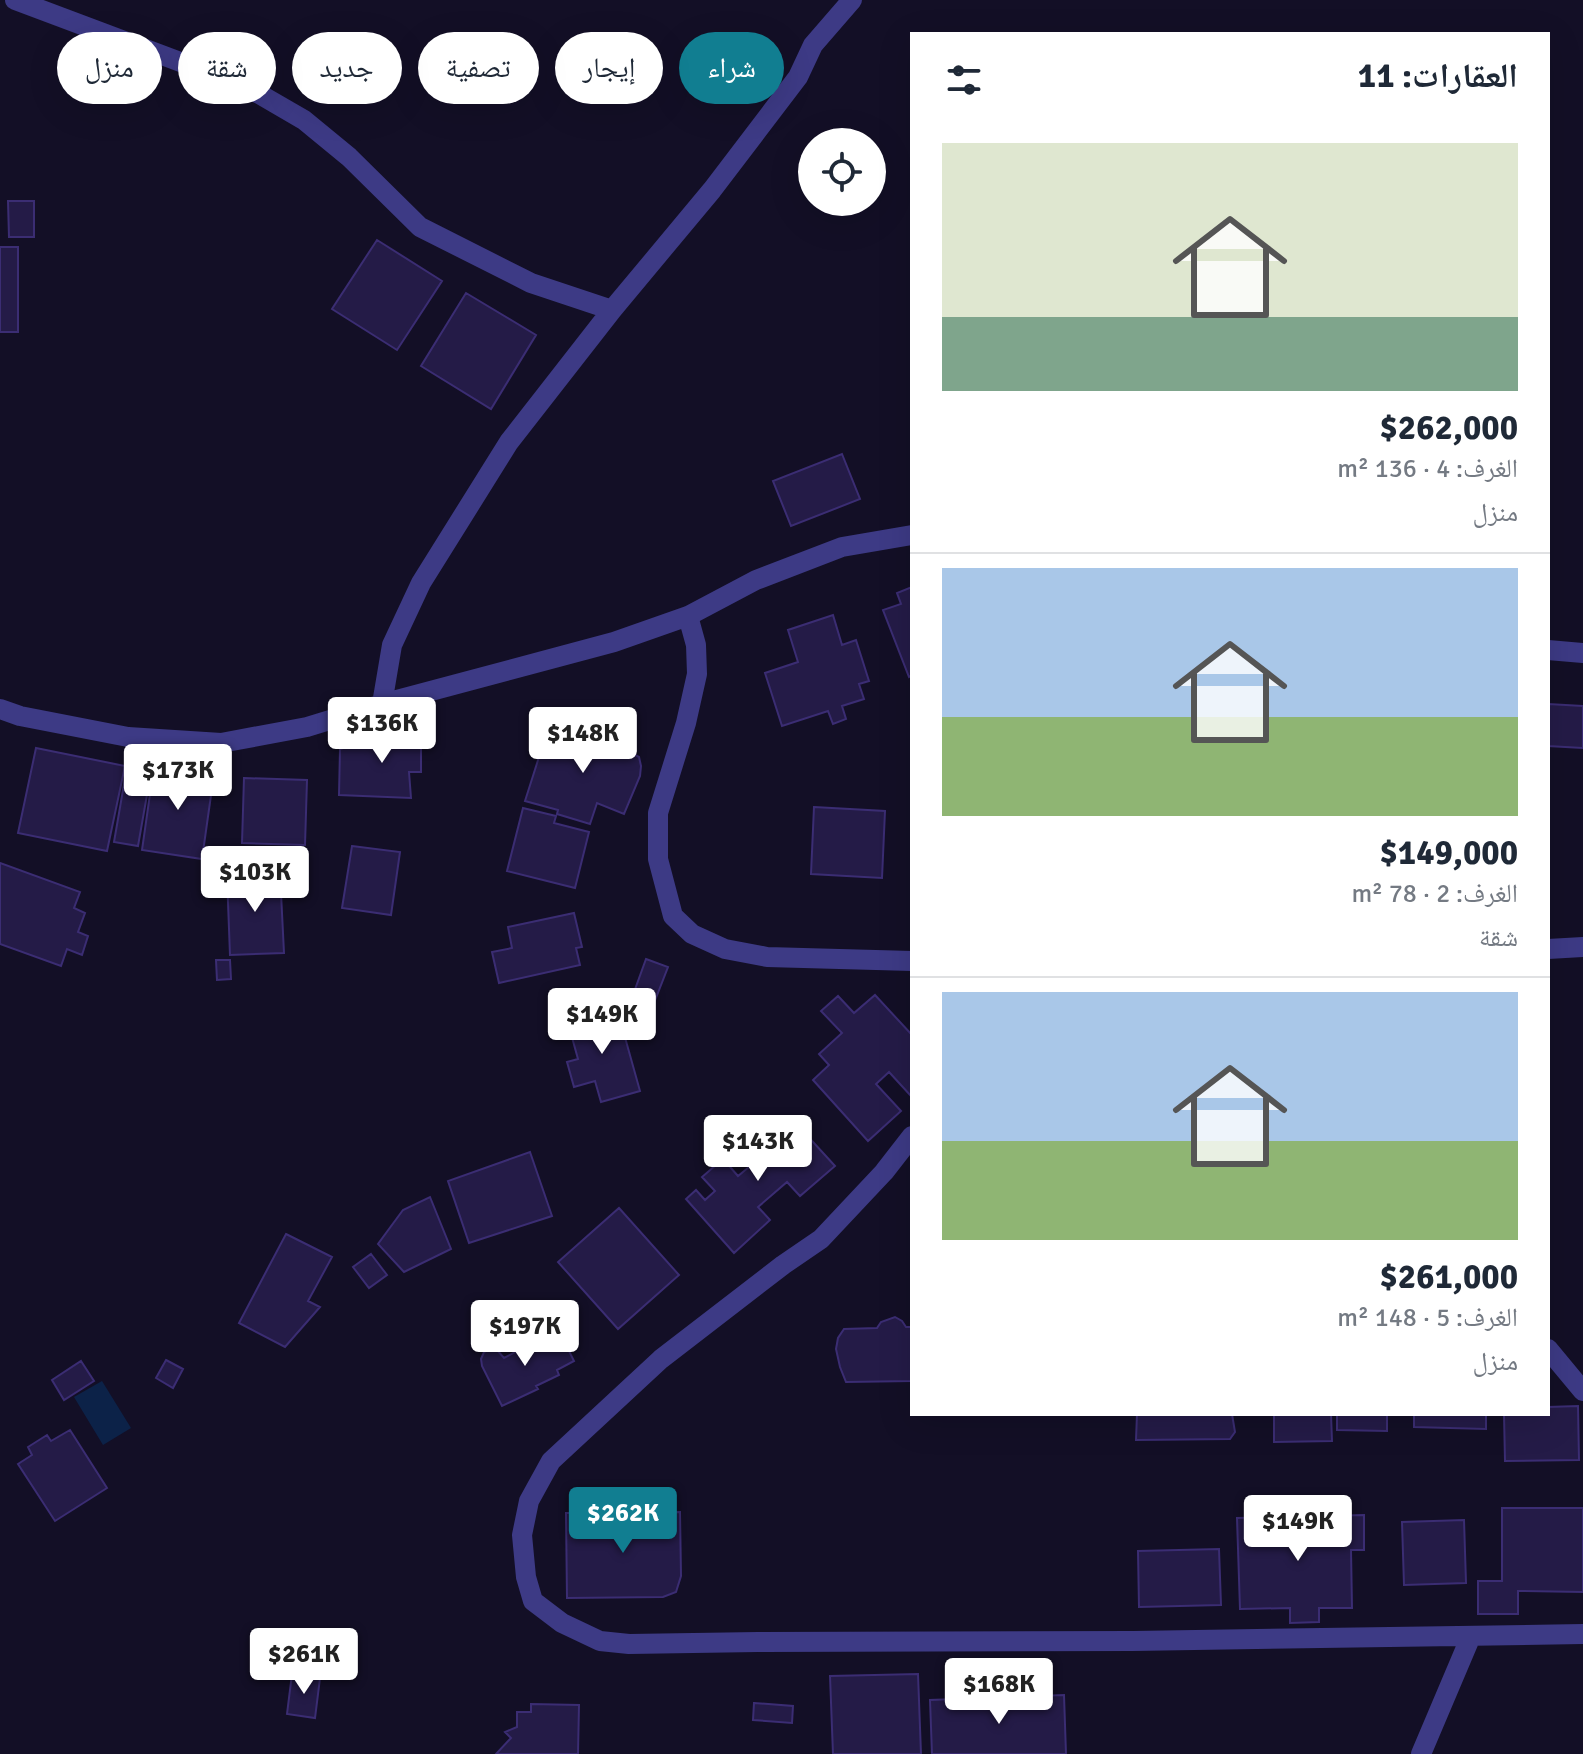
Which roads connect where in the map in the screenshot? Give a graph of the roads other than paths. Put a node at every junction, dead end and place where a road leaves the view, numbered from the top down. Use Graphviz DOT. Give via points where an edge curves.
graph roads {
  1 [pos="15,0"];
  2 [pos="852,0"];
  3 [pos="612,310"];
  4 [pos="910,535"];
  5 [pos="688,616"];
  6 [pos="1550,650"];
  7 [pos="1583,653"];
  8 [pos="382,704"];
  9 [pos="0,709"];
  10 [pos="1583,947"];
  11 [pos="1550,949"];
  12 [pos="910,961"];
  13 [pos="910,1139"];
  14 [pos="1550,1351"];
  15 [pos="1583,1391"];
  16 [pos="1583,1634"];
  17 [pos="1471,1636"];
  18 [pos="1421,1754"];
  1 -- 3 [label="street" via="247,87 304,120 420,227 531,283"];
  2 -- 3 [label="street" via="813,45 798,77 712,190"];
  3 -- 8 [label="street" via="509,442 421,583 392,645"];
  4 -- 5 [label="street" via="842,547 756,580"];
  5 -- 8 [label="street" via="614,642"];
  5 -- 12 [label="street" via="697,674 658,813 658,859 673,916 692,934 725,949 767,957"];
  6 -- 7 [label="street"];
  8 -- 9 [label="street" via="307,727 221,743 128,737"];
  10 -- 11 [label="street"];
  13 -- 17 [label="street" via="821,1239 661,1359 551,1461 529,1501 522,1535 533,1601 562,1623 600,1641 629,1644"];
  14 -- 15 [label="street"];
  16 -- 17 [label="street"];
  17 -- 18 [label="street"];
}
